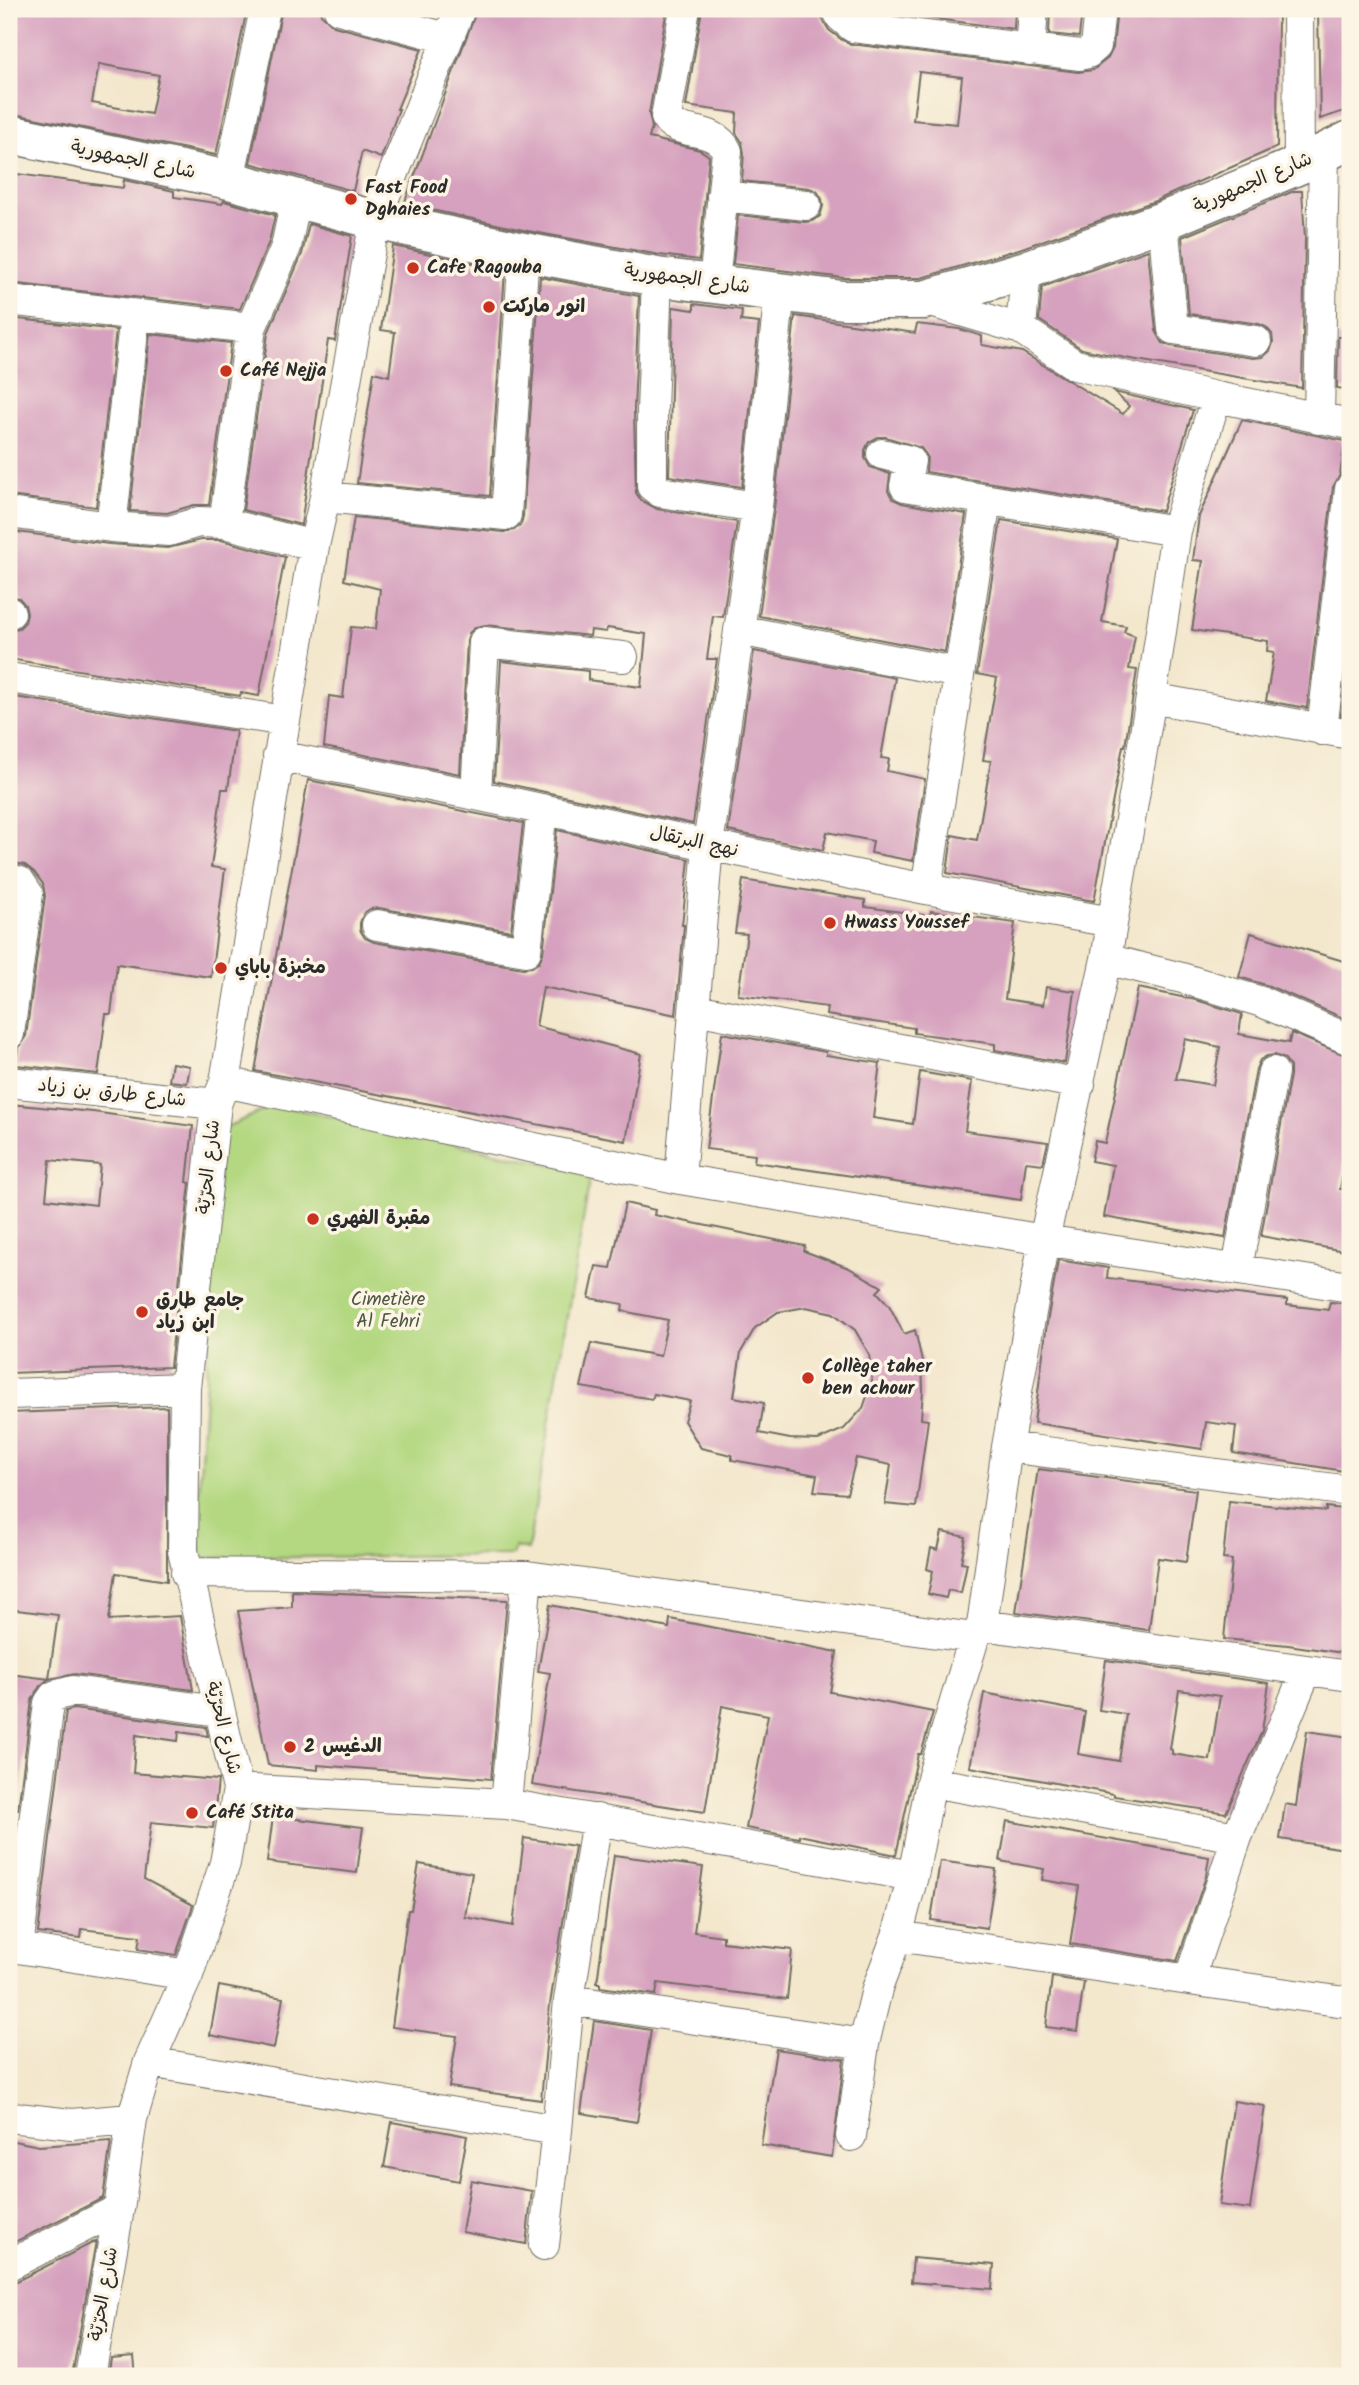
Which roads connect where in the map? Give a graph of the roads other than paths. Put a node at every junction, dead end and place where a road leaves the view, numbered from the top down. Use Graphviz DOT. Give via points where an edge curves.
graph roads {
  1 [pos="265,9"];
  2 [pos="339,9"];
  3 [pos="460,9"];
  4 [pos="685,9"];
  5 [pos="837,9"];
  6 [pos="1033,9"];
  7 [pos="1100,9"];
  8 [pos="1298,9"];
  9 [pos="447,38"];
  10 [pos="1030,50"];
  11 [pos="9,134"];
  12 [pos="1324,153"];
  13 [pos="229,180"];
  14 [pos="722,197"];
  15 [pos="296,199"];
  16 [pos="806,205"];
  17 [pos="375,220"];
  18 [pos="1163,221"];
  19 [pos="524,252"];
  20 [pos="1027,270"];
  21 [pos="657,277"];
  22 [pos="713,284"];
  23 [pos="780,291"];
  24 [pos="9,300"];
  25 [pos="924,300"];
  26 [pos="135,315"];
  27 [pos="251,328"];
  28 [pos="1021,329"];
  29 [pos="1256,341"];
  30 [pos="1216,397"];
  31 [pos="1319,419"];
  32 [pos="1350,424"];
  33 [pos="882,454"];
  34 [pos="1350,489"];
  35 [pos="325,498"];
  36 [pos="986,500"];
  37 [pos="757,507"];
  38 [pos="9,513"];
  39 [pos="224,523"];
  40 [pos="111,527"];
  41 [pos="1176,531"];
  42 [pos="313,546"];
  43 [pos="739,630"];
  44 [pos="623,657"];
  45 [pos="959,673"];
  46 [pos="9,678"];
  47 [pos="1151,698"];
  48 [pos="285,721"];
  49 [pos="1336,732"];
  50 [pos="278,757"];
  51 [pos="476,795"];
  52 [pos="542,810"];
  53 [pos="708,845"];
  54 [pos="9,879"];
  55 [pos="926,889"];
  56 [pos="1112,922"];
  57 [pos="377,925"];
  58 [pos="1106,959"];
  59 [pos="695,1009"];
  60 [pos="9,1034"];
  61 [pos="1350,1040"];
  62 [pos="1273,1072"];
  63 [pos="9,1082"];
  64 [pos="1080,1084"];
  65 [pos="220,1093"];
  66 [pos="680,1179"];
  67 [pos="1044,1240"];
  68 [pos="1237,1269"];
  69 [pos="1350,1287"];
  70 [pos="185,1388"];
  71 [pos="9,1394"];
  72 [pos="1007,1447"];
  73 [pos="1350,1491"];
  74 [pos="186,1573"];
  75 [pos="527,1576"];
  76 [pos="978,1631"];
  77 [pos="1306,1671"];
  78 [pos="1350,1676"];
  79 [pos="218,1711"];
  80 [pos="932,1782"];
  81 [pos="238,1789"];
  82 [pos="506,1804"];
  83 [pos="597,1819"];
  84 [pos="1237,1837"];
  85 [pos="913,1876"];
  86 [pos="897,1936"];
  87 [pos="13,1947"];
  88 [pos="188,1975"];
  89 [pos="1189,1980"];
  90 [pos="1350,1999"];
  91 [pos="569,2000"];
  92 [pos="864,2044"];
  93 [pos="149,2062"];
  94 [pos="9,2117"];
  95 [pos="132,2119"];
  96 [pos="557,2130"];
  97 [pos="851,2136"];
  98 [pos="119,2209"];
  99 [pos="544,2245"];
  100 [pos="9,2265"];
  101 [pos="90,2376"];
  1 -- 13 [label="street"];
  2 -- 9 [label="street"];
  3 -- 9 [label="street, شارع الحرّيّة"];
  4 -- 14 [label="street" via="666,117 673,125 710,135 723,144 727,151"];
  5 -- 10 [label="street" via="853,27"];
  6 -- 10 [label="street"];
  7 -- 10 [label="street" via="1096,46 1088,52"];
  8 -- 12 [label="street"];
  9 -- 17 [label="street, شارع الحرّيّة"];
  11 -- 13 [label="street, شارع الجمهورية"];
  12 -- 18 [label="street, شارع الجمهورية"];
  12 -- 31 [label="street"];
  13 -- 15 [label="street, شارع الجمهورية"];
  14 -- 16 [label="street"];
  14 -- 22 [label="street"];
  15 -- 17 [label="street, شارع الجمهورية"];
  15 -- 27 [label="street" via="286,247"];
  17 -- 19 [label="street, شارع الجمهورية"];
  17 -- 35 [label="street, شارع الحرّيّة"];
  18 -- 20 [label="street, شارع الجمهورية"];
  18 -- 29 [label="street" via="1164,311 1173,329"];
  19 -- 21 [label="street, شارع الجمهورية"];
  19 -- 35 [label="street" via="506,515"];
  20 -- 25 [label="street, شارع الجمهورية"];
  20 -- 28 [label="street"];
  21 -- 22 [label="street, شارع الجمهورية"];
  21 -- 37 [label="street" via="652,486 660,492"];
  22 -- 23 [label="street, شارع الجمهورية"];
  23 -- 25 [label="street, شارع الجمهورية" via="843,300"];
  23 -- 37 [label="street"];
  24 -- 26 [label="street"];
  25 -- 28 [label="street"];
  26 -- 27 [label="street"];
  26 -- 40 [label="street"];
  27 -- 39 [label="street"];
  28 -- 30 [label="street" via="1075,365"];
  30 -- 31 [label="street"];
  30 -- 41 [label="street"];
  31 -- 32 [label="street"];
  33 -- 36 [label="street" via="910,461 905,486"];
  34 -- 49 [label="street"];
  35 -- 42 [label="street, شارع الحرّيّة"];
  36 -- 41 [label="street"];
  36 -- 45 [label="street"];
  37 -- 43 [label="street"];
  38 -- 40 [label="street"];
  39 -- 40 [label="street" via="199,522 169,531"];
  39 -- 42 [label="street"];
  41 -- 47 [label="street"];
  42 -- 48 [label="street, شارع الحرّيّة"];
  43 -- 45 [label="street"];
  43 -- 53 [label="street"];
  44 -- 51 [label="street" via="484,642"];
  45 -- 55 [label="street"];
  46 -- 48 [label="street"];
  47 -- 49 [label="street"];
  47 -- 56 [label="street"];
  48 -- 50 [label="street, شارع الحرّيّة"];
  50 -- 51 [label="street, نهج البرتقال"];
  50 -- 65 [label="street, شارع الحرّيّة"];
  51 -- 52 [label="street, نهج البرتقال"];
  52 -- 53 [label="street, نهج البرتقال"];
  52 -- 57 [label="street" via="526,951"];
  53 -- 55 [label="street, نهج البرتقال"];
  53 -- 59 [label="street"];
  54 -- 60 [label="street" via="20,882 28,894"];
  55 -- 56 [label="street, نهج البرتقال"];
  56 -- 58 [label="street"];
  58 -- 61 [label="street" via="1262,1002"];
  58 -- 64 [label="street"];
  59 -- 64 [label="street"];
  59 -- 66 [label="street"];
  62 -- 68 [label="street"];
  63 -- 65 [label="street, شارع طارق بن زياد"];
  64 -- 67 [label="street"];
  65 -- 66 [label="street, شارع طارق بن زياد"];
  65 -- 70 [label="street, شارع الحرّيّة"];
  66 -- 67 [label="street, شارع طارق بن زياد"];
  67 -- 68 [label="street, شارع طارق بن زياد"];
  67 -- 72 [label="street"];
  68 -- 69 [label="street, شارع طارق بن زياد"];
  70 -- 71 [label="street"];
  70 -- 74 [label="street, شارع الحرّيّة"];
  72 -- 73 [label="street"];
  72 -- 76 [label="street"];
  74 -- 75 [label="street"];
  74 -- 79 [label="street, شارع الحرّيّة"];
  75 -- 76 [label="street"];
  75 -- 82 [label="street"];
  76 -- 77 [label="street"];
  76 -- 80 [label="street"];
  77 -- 78 [label="street"];
  77 -- 84 [label="street"];
  79 -- 81 [label="street, شارع الحرّيّة"];
  79 -- 87 [label="street" via="73,1691 54,1696"];
  80 -- 84 [label="street"];
  80 -- 85 [label="street"];
  81 -- 82 [label="street"];
  81 -- 88 [label="street, شارع الحرّيّة" via="225,1863"];
  82 -- 83 [label="street"];
  83 -- 85 [label="street"];
  83 -- 91 [label="street"];
  84 -- 89 [label="street"];
  85 -- 86 [label="street"];
  86 -- 89 [label="street"];
  86 -- 92 [label="street" via="877,1989"];
  87 -- 88 [label="street"];
  88 -- 93 [label="street, شارع الحرّيّة"];
  89 -- 90 [label="street" via="1345,2002"];
  91 -- 92 [label="street"];
  91 -- 96 [label="street"];
  92 -- 97 [label="street"];
  93 -- 95 [label="street, شارع الحرّيّة"];
  93 -- 96 [label="street"];
  94 -- 95 [label="street" via="71,2124"];
  95 -- 98 [label="street, شارع الحرّيّة"];
  96 -- 99 [label="street"];
  98 -- 100 [label="street"];
  98 -- 101 [label="street, شارع الحرّيّة"];
}
